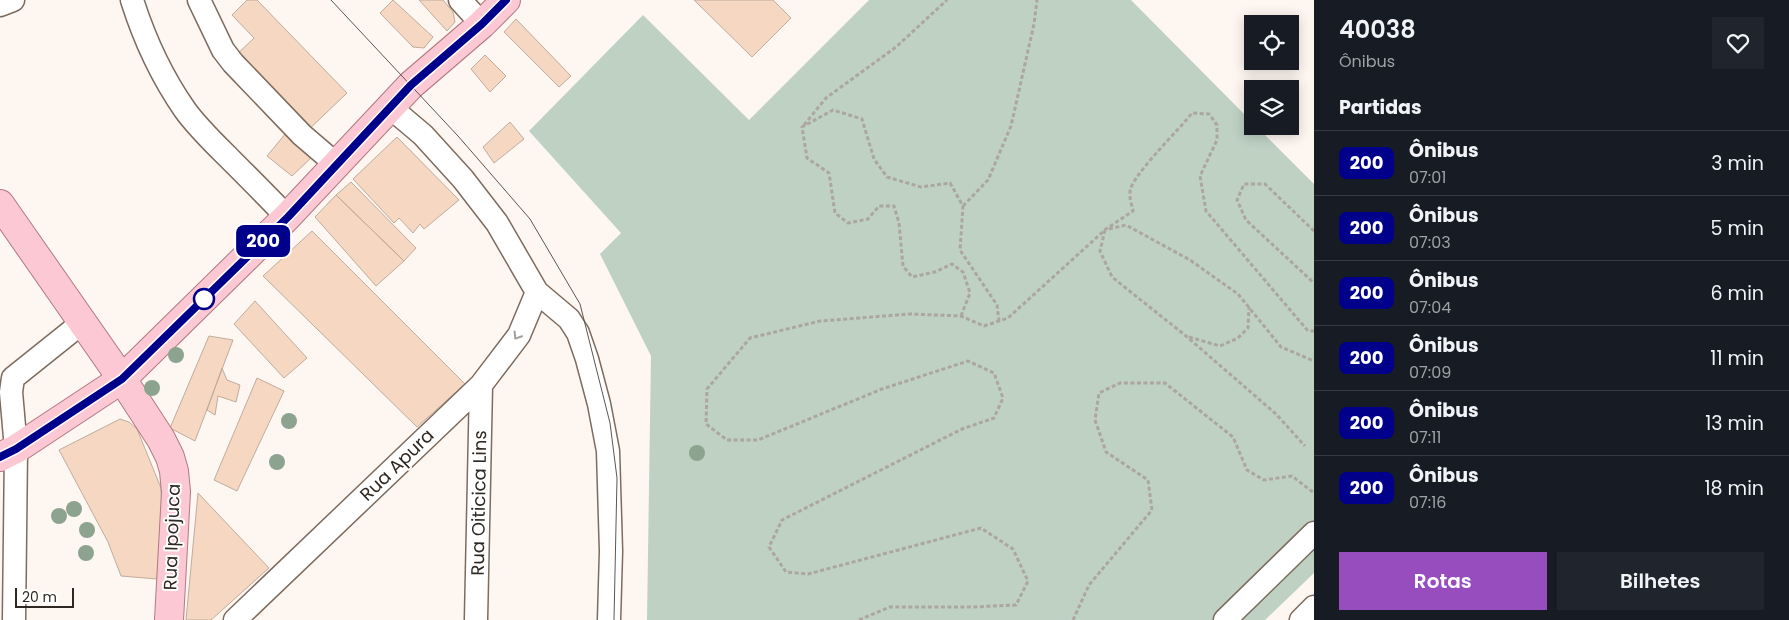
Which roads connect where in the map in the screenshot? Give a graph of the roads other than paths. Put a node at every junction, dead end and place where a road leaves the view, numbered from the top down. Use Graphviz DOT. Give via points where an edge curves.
graph roads {
  1 [pos="13,0"];
  2 [pos="132,0"];
  3 [pos="200,0"];
  4 [pos="460,0"];
  5 [pos="506,0"];
  6 [pos="0,5"];
  7 [pos="482,24"];
  8 [pos="391,108"];
  9 [pos="337,165"];
  10 [pos="0,204"];
  11 [pos="288,217"];
  12 [pos="537,292"];
  13 [pos="83,322"];
  14 [pos="122,379"];
  15 [pos="481,386"];
  16 [pos="8,453"];
  17 [pos="1314,533"];
  18 [pos="14,620"];
  19 [pos="169,620"];
  20 [pos="235,620"];
  21 [pos="476,620"];
  22 [pos="608,620"];
  23 [pos="1225,620"];
  1 -- 6 [label="street"];
  2 -- 11 [label="street" via="155,57 186,111"];
  3 -- 9 [label="street" via="223,50 233,63 302,135"];
  4 -- 7 [label="street"];
  5 -- 7 [label="main road"];
  7 -- 8 [label="main road" via="411,85"];
  8 -- 9 [label="main road"];
  8 -- 12 [label="street" via="424,135 463,179 497,224"];
  9 -- 11 [label="main road"];
  10 -- 13 [label="main road, Rua Ipojuca"];
  11 -- 14 [label="main road"];
  12 -- 15 [label="street, Rua Apura, one-way" via="519,335"];
  12 -- 22 [label="street" via="569,319 578,333 599,404 608,451 610,490"];
  13 -- 14 [label="main road, Rua Ipojuca"];
  13 -- 16 [label="street" via="13,378"];
  14 -- 16 [label="main road"];
  14 -- 19 [label="main road, Rua Ipojuca" via="161,439 174,471 176,492"];
  15 -- 20 [label="street, Rua Apura"];
  15 -- 21 [label="street, Rua Oiticica Lins"];
  16 -- 18 [label="street"];
  17 -- 23 [label="street"];
}
